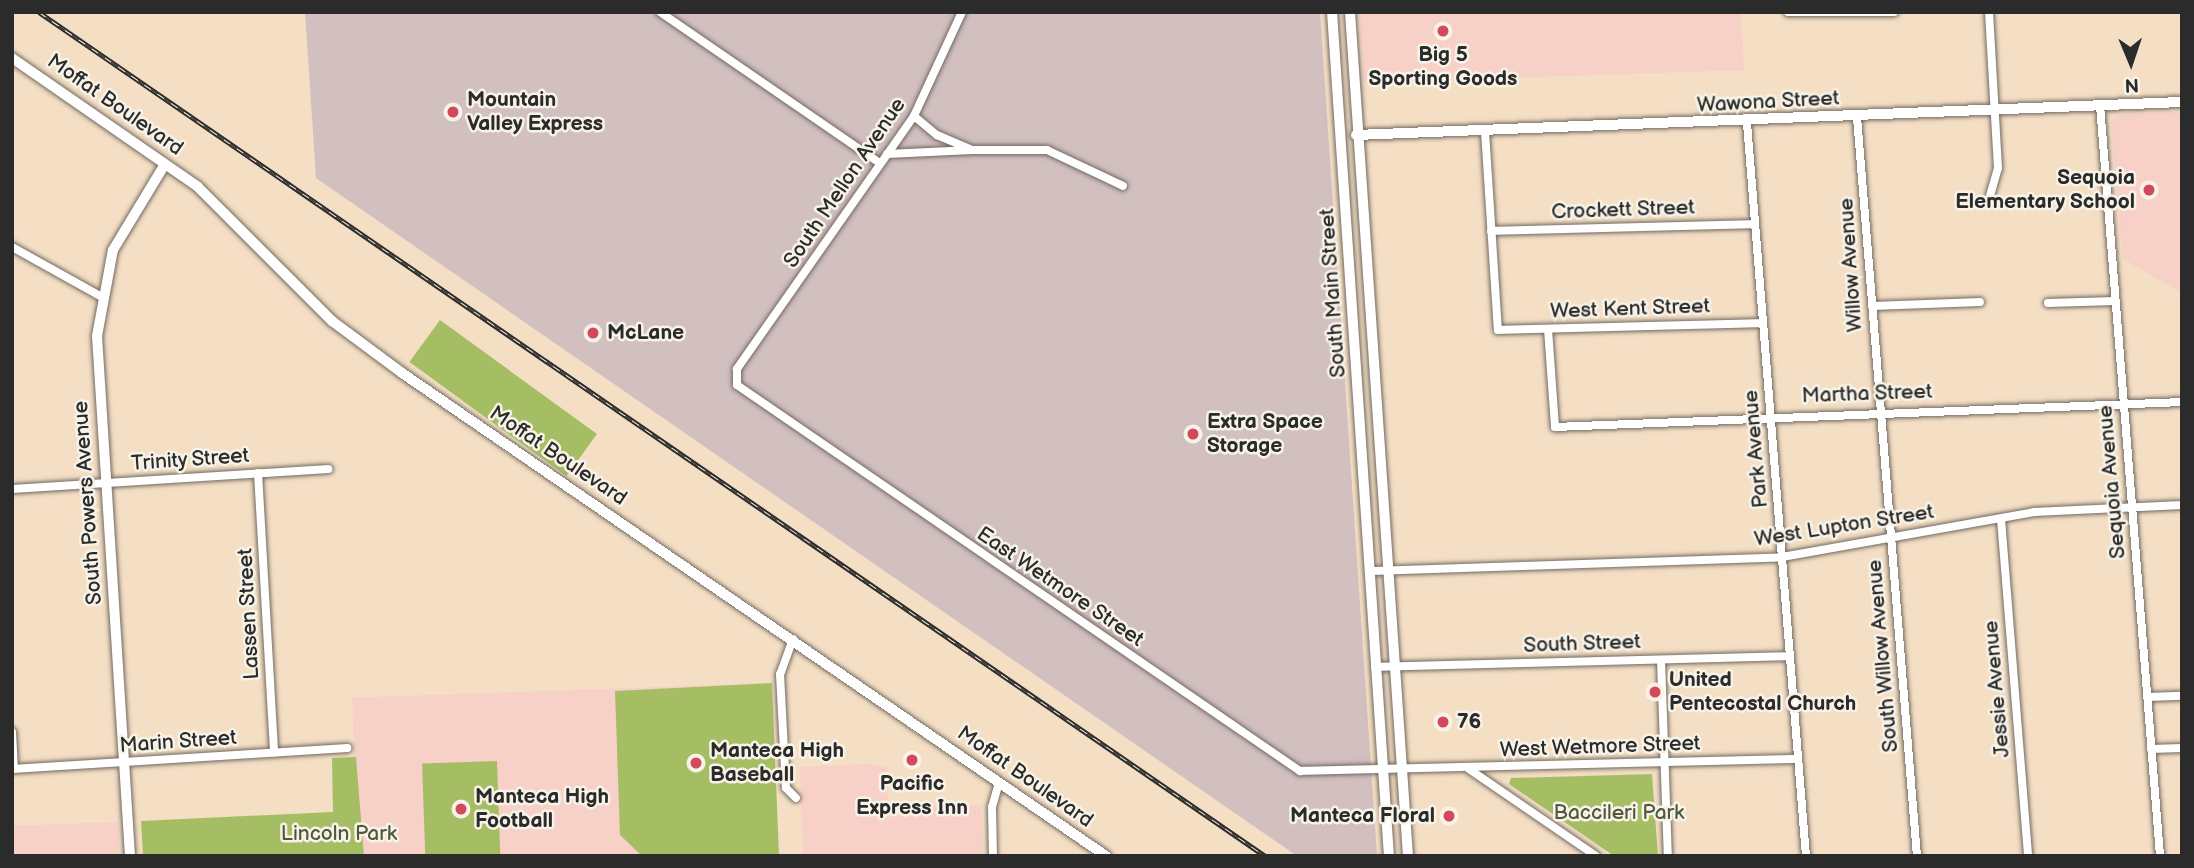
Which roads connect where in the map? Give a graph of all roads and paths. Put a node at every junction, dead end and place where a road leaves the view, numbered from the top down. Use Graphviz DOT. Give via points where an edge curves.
graph roads {
  1 [pos="660,12"];
  2 [pos="962,12"];
  3 [pos="1332,12"];
  4 [pos="1350,12"];
  5 [pos="1788,12"];
  6 [pos="1894,12"];
  7 [pos="1989,12"];
  8 [pos="12,58"];
  9 [pos="1338,84"];
  10 [pos="2182,102"];
  11 [pos="2100,105"];
  12 [pos="1995,110"];
  13 [pos="914,116"];
  14 [pos="1857,117"];
  15 [pos="1747,123"];
  16 [pos="1485,131"];
  17 [pos="1356,135"];
  18 [pos="972,150"];
  19 [pos="887,154"];
  20 [pos="165,163"];
  21 [pos="880,163"];
  22 [pos="1123,186"];
  23 [pos="1990,196"];
  24 [pos="1755,224"];
  25 [pos="1491,231"];
  26 [pos="12,247"];
  27 [pos="100,296"];
  28 [pos="2115,301"];
  29 [pos="1980,302"];
  30 [pos="2048,303"];
  31 [pos="1872,306"];
  32 [pos="1763,323"];
  33 [pos="1548,329"];
  34 [pos="1355,334"];
  35 [pos="1372,334"];
  36 [pos="741,364"];
  37 [pos="2182,402"];
  38 [pos="2123,405"];
  39 [pos="1881,411"];
  40 [pos="1771,418"];
  41 [pos="328,469"];
  42 [pos="258,473"];
  43 [pos="105,482"];
  44 [pos="12,489"];
  45 [pos="2182,505"];
  46 [pos="2131,508"];
  47 [pos="2001,519"];
  48 [pos="1890,540"];
  49 [pos="1782,557"];
  50 [pos="1385,570"];
  51 [pos="1369,571"];
  52 [pos="793,639"];
  53 [pos="1790,656"];
  54 [pos="1661,660"];
  55 [pos="1375,667"];
  56 [pos="1392,667"];
  57 [pos="2182,696"];
  58 [pos="2147,697"];
  59 [pos="12,733"];
  60 [pos="347,748"];
  61 [pos="2182,748"];
  62 [pos="2151,749"];
  63 [pos="274,752"];
  64 [pos="1798,759"];
  65 [pos="126,763"];
  66 [pos="1665,763"];
  67 [pos="13,769"];
  68 [pos="1469,769"];
  69 [pos="1382,771"];
  70 [pos="1402,771"];
  71 [pos="999,782"];
  72 [pos="796,798"];
  73 [pos="130,856"];
  74 [pos="993,856"];
  75 [pos="1106,856"];
  76 [pos="1389,856"];
  77 [pos="1408,856"];
  78 [pos="1596,856"];
  79 [pos="1668,856"];
  80 [pos="1806,856"];
  81 [pos="1917,856"];
  82 [pos="2028,856"];
  83 [pos="2160,856"];
  1 -- 21 [label="street"];
  2 -- 13 [label="street, South Mellon Avenue"];
  3 -- 9 [label="main road, South Main Street"];
  4 -- 17 [label="main road, South Main Street"];
  5 -- 6 [label="street"];
  7 -- 12 [label="street"];
  8 -- 20 [label="main road, Moffat Boulevard"];
  9 -- 17 [label="main road"];
  9 -- 34 [label="main road, South Main Street"];
  10 -- 11 [label="street, Wawona Street"];
  11 -- 12 [label="street, Wawona Street"];
  11 -- 28 [label="street, Sequoia Avenue"];
  12 -- 14 [label="street, Wawona Street"];
  12 -- 23 [label="street" via="1998,169"];
  13 -- 18 [label="street" via="937,135"];
  13 -- 19 [label="street, South Mellon Avenue"];
  14 -- 15 [label="street, Wawona Street"];
  14 -- 31 [label="street, Willow Avenue"];
  15 -- 16 [label="street, Wawona Street"];
  15 -- 24 [label="street, Park Avenue"];
  16 -- 17 [label="street, Wawona Street"];
  16 -- 25 [label="street"];
  17 -- 35 [label="main road, South Main Street"];
  18 -- 19 [label="street"];
  18 -- 22 [label="street" via="1047,150"];
  19 -- 21 [label="street, South Mellon Avenue"];
  20 -- 27 [label="street, South Powers Avenue" via="124,225"];
  20 -- 52 [label="main road, Moffat Boulevard" via="246,230 332,321"];
  21 -- 36 [label="street, South Mellon Avenue"];
  24 -- 25 [label="street, Crockett Street"];
  24 -- 32 [label="street, Park Avenue"];
  25 -- 33 [label="street, West Kent Street" via="1498,330"];
  26 -- 27 [label="street"];
  27 -- 43 [label="street, South Powers Avenue"];
  28 -- 30 [label="street"];
  28 -- 38 [label="street, Sequoia Avenue"];
  29 -- 31 [label="street"];
  31 -- 39 [label="street, Willow Avenue"];
  32 -- 33 [label="street, West Kent Street"];
  32 -- 40 [label="street, Park Avenue"];
  33 -- 40 [label="street, Martha Street" via="1555,427"];
  34 -- 35 [label="main road"];
  34 -- 51 [label="main road, South Main Street"];
  35 -- 50 [label="main road, South Main Street"];
  36 -- 69 [label="street, East Wetmore Street" via="735,381 748,394 1284,763 1309,773"];
  37 -- 38 [label="street, Martha Street"];
  38 -- 39 [label="street, Martha Street"];
  38 -- 46 [label="street, Sequoia Avenue"];
  39 -- 40 [label="street, Martha Street"];
  39 -- 48 [label="street, South Willow Avenue"];
  40 -- 49 [label="street, Park Avenue"];
  41 -- 42 [label="street, Trinity Street"];
  42 -- 43 [label="street, Trinity Street"];
  42 -- 63 [label="street, Lassen Street"];
  43 -- 44 [label="street, Trinity Street"];
  43 -- 65 [label="street, South Powers Avenue"];
  45 -- 46 [label="street, West Lupton Street"];
  46 -- 47 [label="street, West Lupton Street"];
  46 -- 58 [label="street, Sequoia Avenue"];
  47 -- 48 [label="street, West Lupton Street"];
  47 -- 82 [label="street, Jessie Avenue"];
  48 -- 49 [label="street, West Lupton Street"];
  48 -- 81 [label="street, South Willow Avenue"];
  49 -- 50 [label="street, West Lupton Street"];
  49 -- 53 [label="street, Park Avenue"];
  50 -- 51 [label="street"];
  50 -- 56 [label="main road, South Main Street"];
  51 -- 55 [label="main road, South Main Street"];
  52 -- 71 [label="main road, Moffat Boulevard"];
  52 -- 72 [label="street" via="780,674 786,789"];
  53 -- 54 [label="street, South Street"];
  53 -- 64 [label="street, Park Avenue"];
  54 -- 56 [label="street, South Street"];
  54 -- 66 [label="street"];
  55 -- 56 [label="street, South Street"];
  55 -- 69 [label="main road, South Main Street"];
  56 -- 70 [label="main road, South Main Street"];
  57 -- 58 [label="street"];
  58 -- 62 [label="street, Sequoia Avenue"];
  59 -- 67 [label="street"];
  60 -- 63 [label="street, Marin Street"];
  61 -- 62 [label="street"];
  62 -- 83 [label="street, Sequoia Avenue"];
  63 -- 65 [label="street, Marin Street"];
  64 -- 66 [label="street, West Wetmore Street"];
  64 -- 80 [label="street, Park Avenue"];
  65 -- 67 [label="street, Marin Street"];
  65 -- 73 [label="street, South Powers Avenue"];
  66 -- 68 [label="street, West Wetmore Street"];
  66 -- 79 [label="street"];
  68 -- 70 [label="street, West Wetmore Street"];
  68 -- 78 [label="street"];
  69 -- 70 [label="street, East Wetmore Street"];
  69 -- 76 [label="main road, South Main Street"];
  70 -- 77 [label="main road, South Main Street"];
  71 -- 74 [label="street" via="992,807"];
  71 -- 75 [label="main road, Moffat Boulevard"];
}
